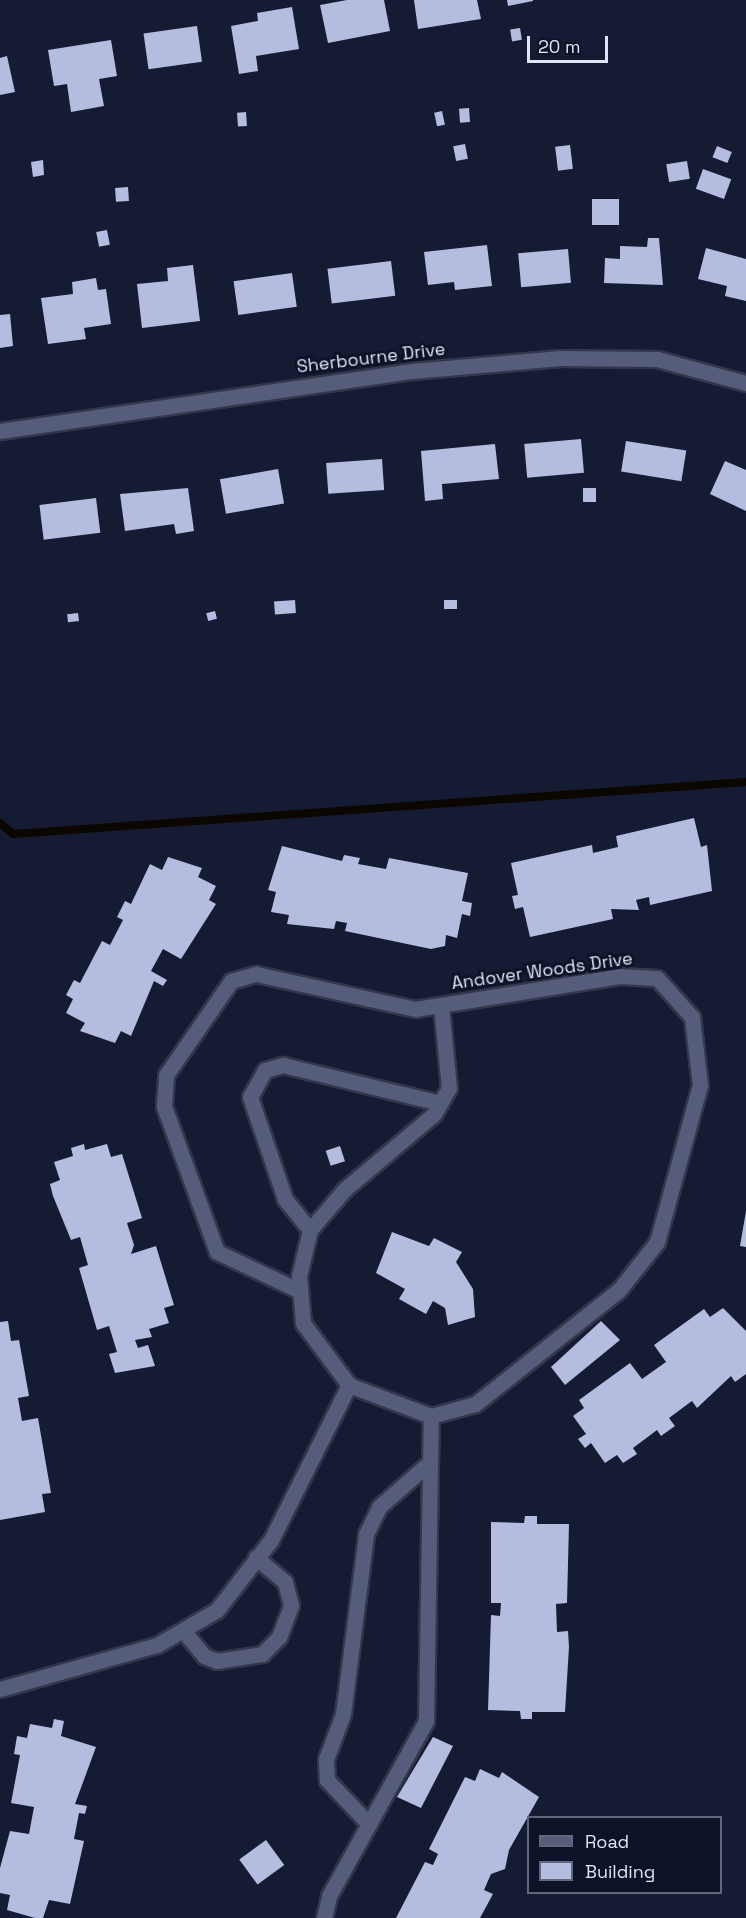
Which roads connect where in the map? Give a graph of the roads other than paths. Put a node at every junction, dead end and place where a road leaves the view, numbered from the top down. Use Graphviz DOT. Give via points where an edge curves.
graph roads {
  1 [pos="746,383"];
  2 [pos="0,431"];
  3 [pos="441,1005"];
  4 [pos="440,1103"];
  5 [pos="310,1230"];
  6 [pos="300,1291"];
  7 [pos="349,1385"];
  8 [pos="431,1416"];
  9 [pos="430,1462"];
  10 [pos="256,1558"];
  11 [pos="185,1633"];
  12 [pos="0,1689"];
  13 [pos="369,1824"];
  14 [pos="324,1918"];
  1 -- 2 [label="street, Sherbourne Drive" via="657,359 560,358 412,371"];
  3 -- 4 [label="street, Andover Woods Drive" via="448,1088"];
  3 -- 6 [label="street" via="415,1009 256,974 231,981 166,1075 164,1106 217,1252"];
  3 -- 8 [label="street, Andover Woods Drive" via="620,976 657,978 692,1017 700,1084 657,1242 619,1290 475,1404"];
  4 -- 5 [label="street, Andover Woods Drive" via="434,1114 345,1189"];
  4 -- 5 [label="street" via="283,1065 265,1070 250,1097 285,1199"];
  5 -- 6 [label="street"];
  6 -- 7 [label="street" via="303,1323"];
  7 -- 8 [label="street"];
  7 -- 10 [label="street"];
  8 -- 9 [label="street"];
  9 -- 13 [label="street" via="426,1721"];
  9 -- 13 [label="street" via="379,1507 366,1534 343,1714 326,1759 327,1780"];
  10 -- 11 [label="street" via="217,1610"];
  10 -- 11 [label="street" via="285,1582 291,1605 279,1637 262,1654 217,1661 204,1656"];
  11 -- 12 [label="street" via="147,1648 72,1664"];
  13 -- 14 [label="street" via="329,1896"];
}
